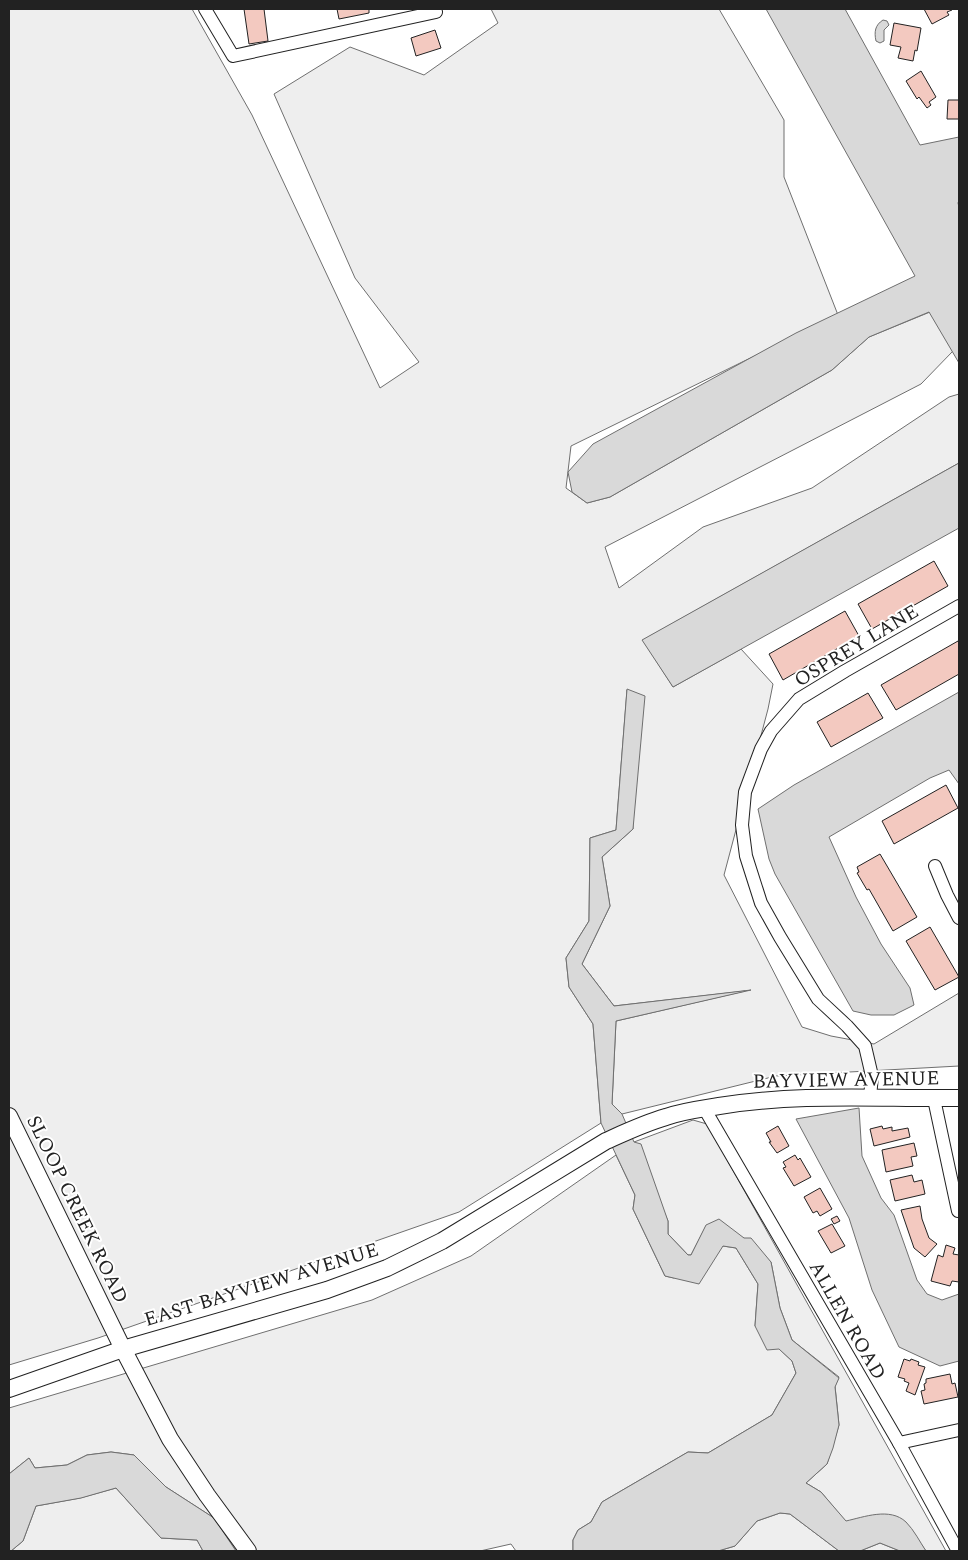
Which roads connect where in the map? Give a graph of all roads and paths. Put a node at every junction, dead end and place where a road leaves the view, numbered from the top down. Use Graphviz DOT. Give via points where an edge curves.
graph roads {
  1 [pos="205,9"];
  2 [pos="436,12"];
  3 [pos="959,606"];
  4 [pos="935,866"];
  5 [pos="959,918"];
  6 [pos="870,1097"];
  7 [pos="959,1098"];
  8 [pos="934,1099"];
  9 [pos="704,1108"];
  10 [pos="9,1116"];
  11 [pos="958,1212"];
  12 [pos="123,1349"];
  13 [pos="9,1389"];
  14 [pos="959,1430"];
  15 [pos="899,1443"];
  16 [pos="248,1551"];
  17 [pos="958,1551"];
  1 -- 2 [label="street" via="233,56"];
  3 -- 6 [label="street, OSPREY LANE" via="799,699 771,731 746,792 742,825 746,856 761,903 818,999 865,1046 872,1076"];
  4 -- 5 [label="street"];
  6 -- 8 [label="main road, BAYVIEW AVENUE"];
  6 -- 9 [label="main road, BAYVIEW AVENUE" via="754,1100"];
  7 -- 8 [label="main road, BAYVIEW AVENUE"];
  8 -- 11 [label="street"];
  9 -- 12 [label="main road, EAST BAYVIEW AVENUE" via="668,1116 606,1141 442,1241 387,1268 327,1290"];
  9 -- 15 [label="street, ALLEN ROAD"];
  10 -- 12 [label="main road, SLOOP CREEK ROAD"];
  12 -- 13 [label="main road, EAST BAYVIEW AVENUE"];
  12 -- 16 [label="main road, SLOOP CREEK ROAD" via="170,1439"];
  14 -- 15 [label="street"];
  15 -- 17 [label="street, ALLEN ROAD"];
}
